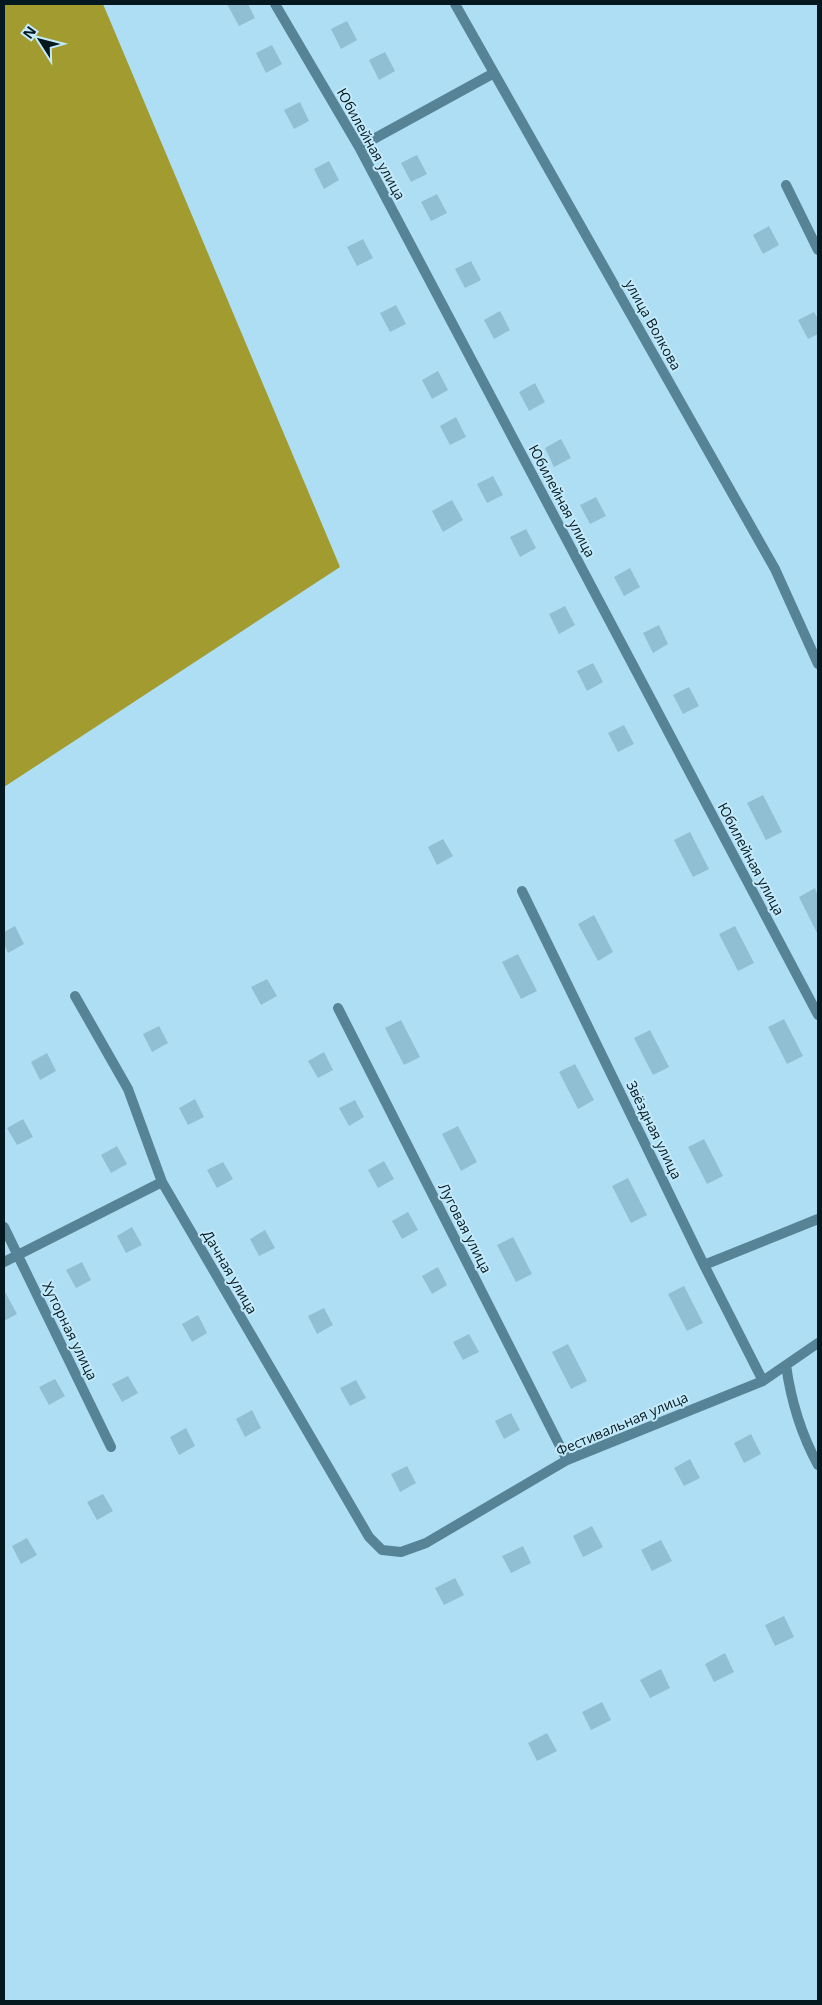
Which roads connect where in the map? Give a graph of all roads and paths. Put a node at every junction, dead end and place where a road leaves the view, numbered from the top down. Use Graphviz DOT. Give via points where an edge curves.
graph roads {
  1 [pos="275,4"];
  2 [pos="455,4"];
  3 [pos="494,73"];
  4 [pos="359,147"];
  5 [pos="786,185"];
  6 [pos="818,250"];
  7 [pos="818,664"];
  8 [pos="522,891"];
  9 [pos="75,996"];
  10 [pos="338,1008"];
  11 [pos="818,1015"];
  12 [pos="162,1182"];
  13 [pos="818,1219"];
  14 [pos="4,1227"];
  15 [pos="17,1255"];
  16 [pos="4,1262"];
  17 [pos="704,1265"];
  18 [pos="818,1343"];
  19 [pos="786,1365"];
  20 [pos="763,1381"];
  21 [pos="111,1447"];
  22 [pos="567,1460"];
  23 [pos="818,1465"];
  24 [pos="382,1550"];
  1 -- 4 [label="street, Юбилейная улица"];
  2 -- 3 [label="street, улица Волкова"];
  3 -- 4 [label="street"];
  3 -- 7 [label="street, улица Волкова" via="775,569"];
  4 -- 11 [label="street, Юбилейная улица"];
  5 -- 6 [label="street"];
  8 -- 17 [label="street, Звёздная улица"];
  9 -- 12 [label="street, Дачная улица" via="128,1089"];
  10 -- 22 [label="street, Луговая улица"];
  12 -- 15 [label="street"];
  12 -- 24 [label="street, Дачная улица" via="368,1537"];
  13 -- 17 [label="street"];
  14 -- 15 [label="street, Хуторная улица"];
  15 -- 16 [label="street"];
  15 -- 21 [label="street, Хуторная улица"];
  17 -- 20 [label="street, Звёздная улица"];
  18 -- 19 [label="street, Фестивальная улица"];
  19 -- 20 [label="street, Фестивальная улица"];
  19 -- 23 [label="street" via="790,1392 805,1442"];
  20 -- 22 [label="street, Фестивальная улица"];
  22 -- 24 [label="street, Фестивальная улица" via="426,1543 401,1552"];
}
